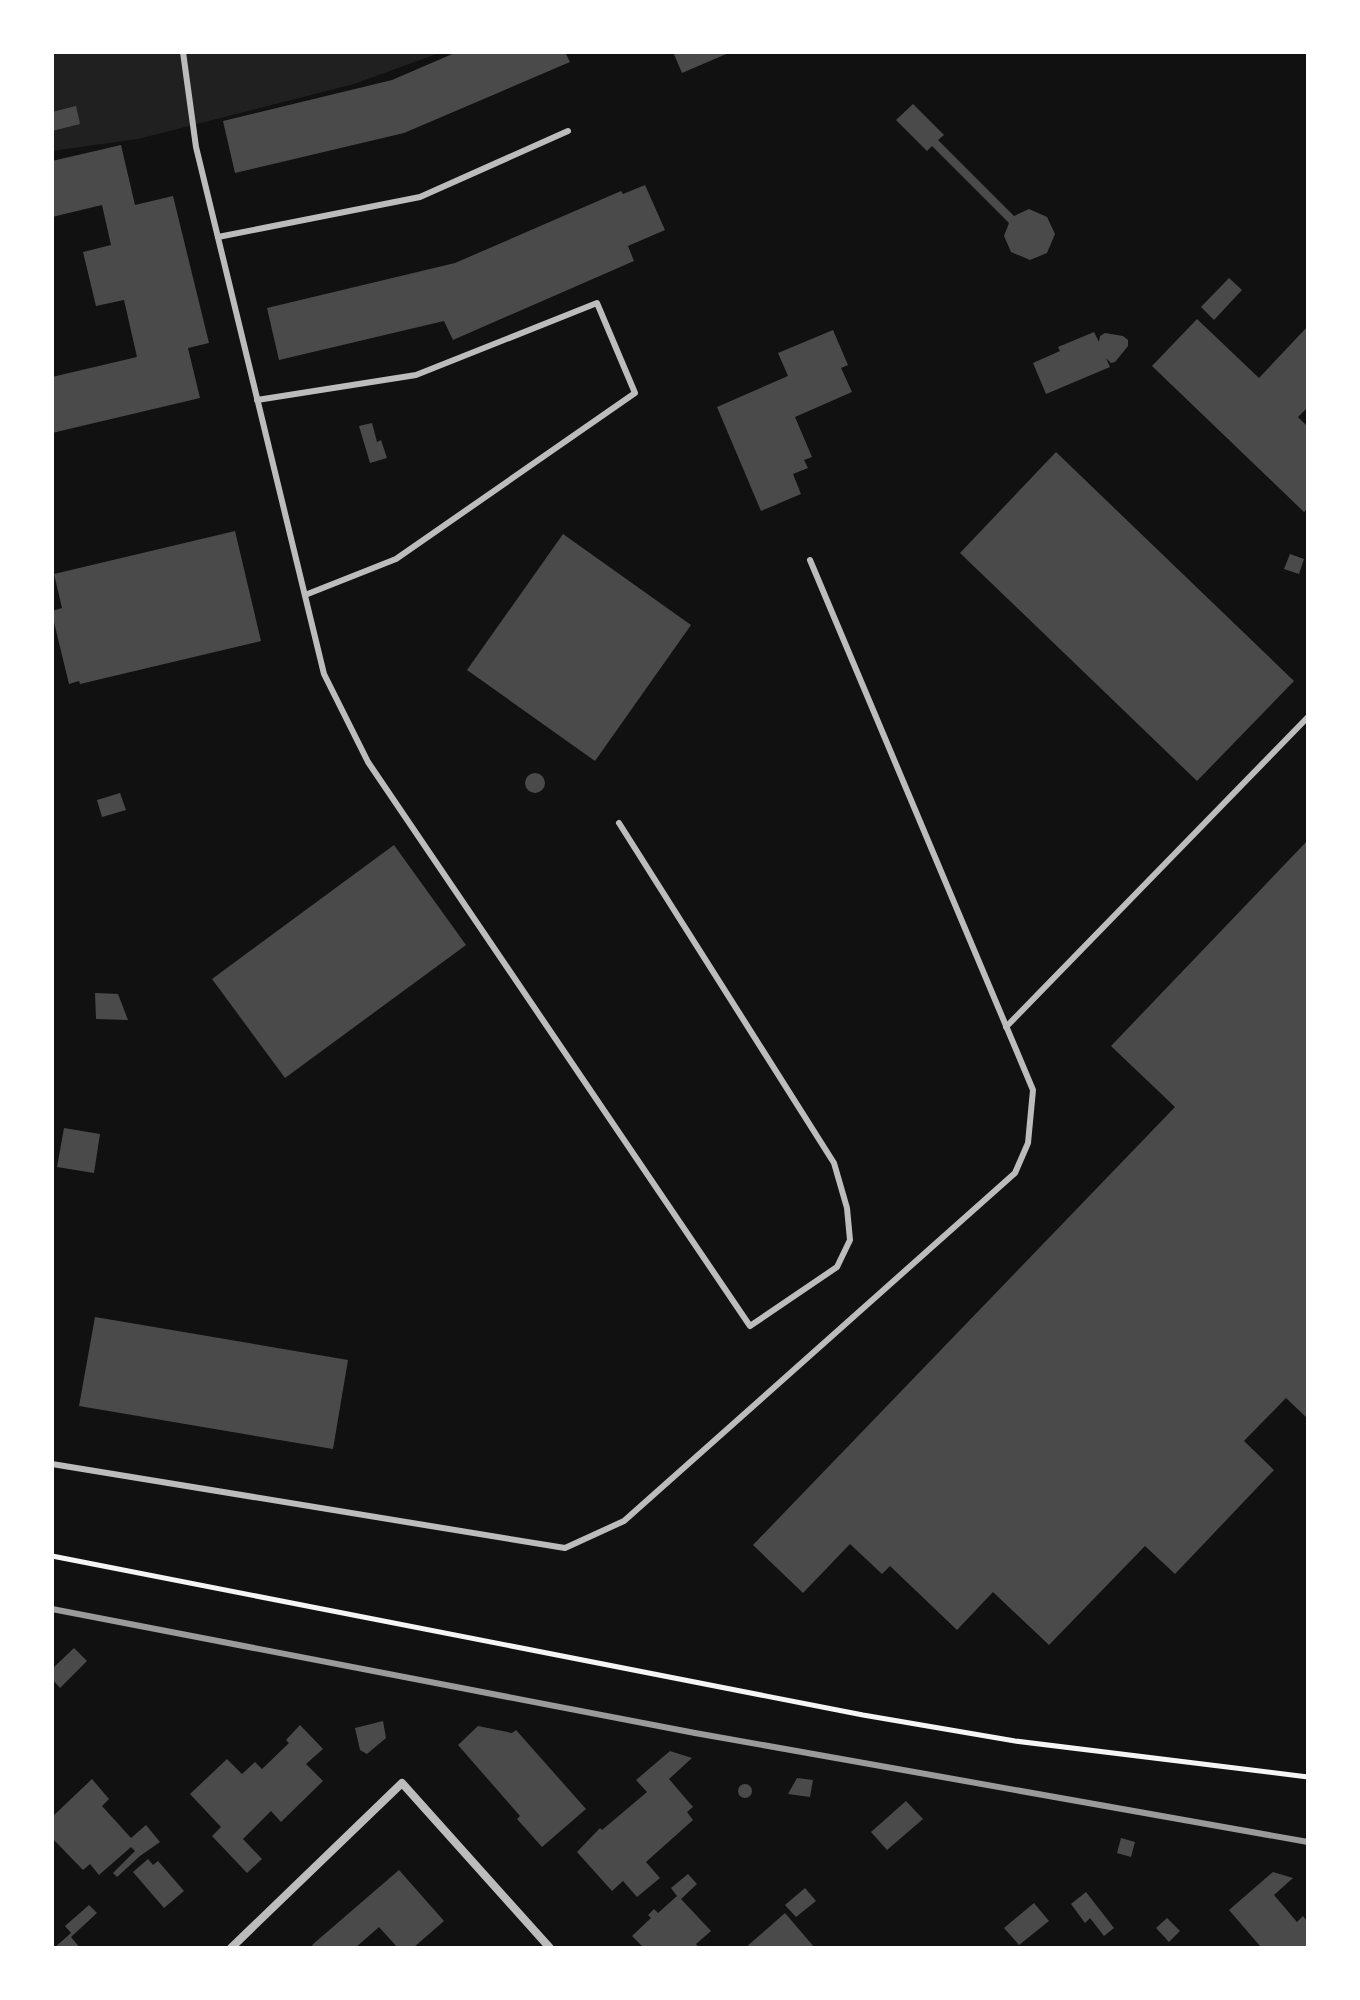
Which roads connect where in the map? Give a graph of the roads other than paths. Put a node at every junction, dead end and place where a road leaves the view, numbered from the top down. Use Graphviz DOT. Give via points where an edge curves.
graph roads {
  1 [pos="183,52"];
  2 [pos="568,131"];
  3 [pos="218,237"];
  4 [pos="257,400"];
  5 [pos="810,560"];
  6 [pos="305,595"];
  7 [pos="1308,717"];
  8 [pos="619,823"];
  9 [pos="1006,1027"];
  10 [pos="52,1464"];
  11 [pos="231,1948"];
  12 [pos="550,1948"];
  1 -- 3 [label="lane" via="196,147"];
  2 -- 3 [label="lane" via="420,197"];
  3 -- 4 [label="lane"];
  4 -- 6 [label="lane"];
  4 -- 6 [label="lane" via="416,375 597,303 635,393 396,559"];
  5 -- 9 [label="lane"];
  6 -- 8 [label="lane" via="324,674 368,762 750,1326 837,1267 850,1240 847,1208 834,1163"];
  7 -- 9 [label="lane"];
  9 -- 10 [label="lane" via="1033,1090 1028,1143 1015,1173 624,1521 565,1548"];
  11 -- 12 [label="street" via="402,1783"];
}
